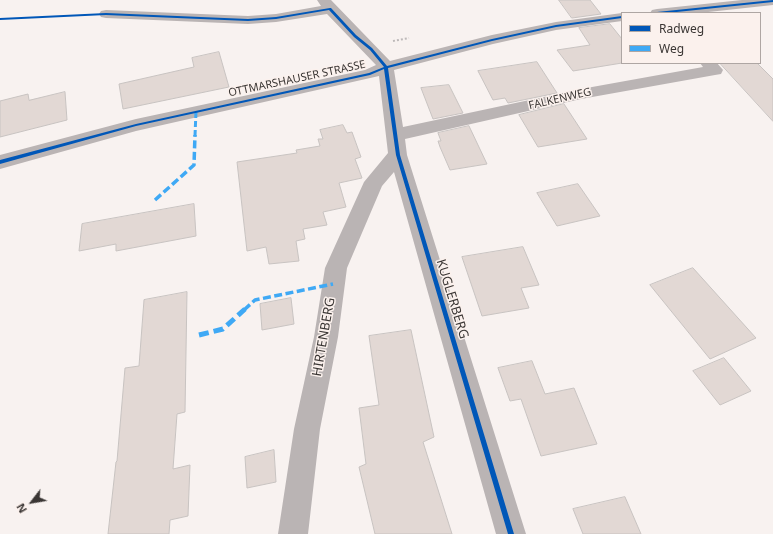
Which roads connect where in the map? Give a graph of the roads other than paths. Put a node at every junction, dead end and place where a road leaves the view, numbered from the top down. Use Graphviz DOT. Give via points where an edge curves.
graph roads {
  1 [pos="773,1"];
  2 [pos="327,4"];
  3 [pos="668,12"];
  4 [pos="106,14"];
  5 [pos="621,17"];
  6 [pos="709,64"];
  7 [pos="386,67"];
  8 [pos="397,145"];
  9 [pos="0,162"];
  10 [pos="293,534"];
  11 [pos="511,534"];
  1 -- 3 [label="street"];
  2 -- 4 [label="street" via="276,18 248,20"];
  2 -- 7 [label="street" via="355,36 372,49"];
  5 -- 7 [label="street, OTTMARSHAUSER STRASSE" via="556,26"];
  6 -- 8 [label="street, FALKENWEG" via="715,70 581,94"];
  7 -- 8 [label="street, KUGLERBERG"];
  7 -- 9 [label="street, OTTMARSHAUSER STRASSE" via="370,74 136,125"];
  8 -- 10 [label="street, HIRTENBERG" via="374,182 336,268 326,337 307,429"];
  8 -- 11 [label="street, KUGLERBERG"];
}
